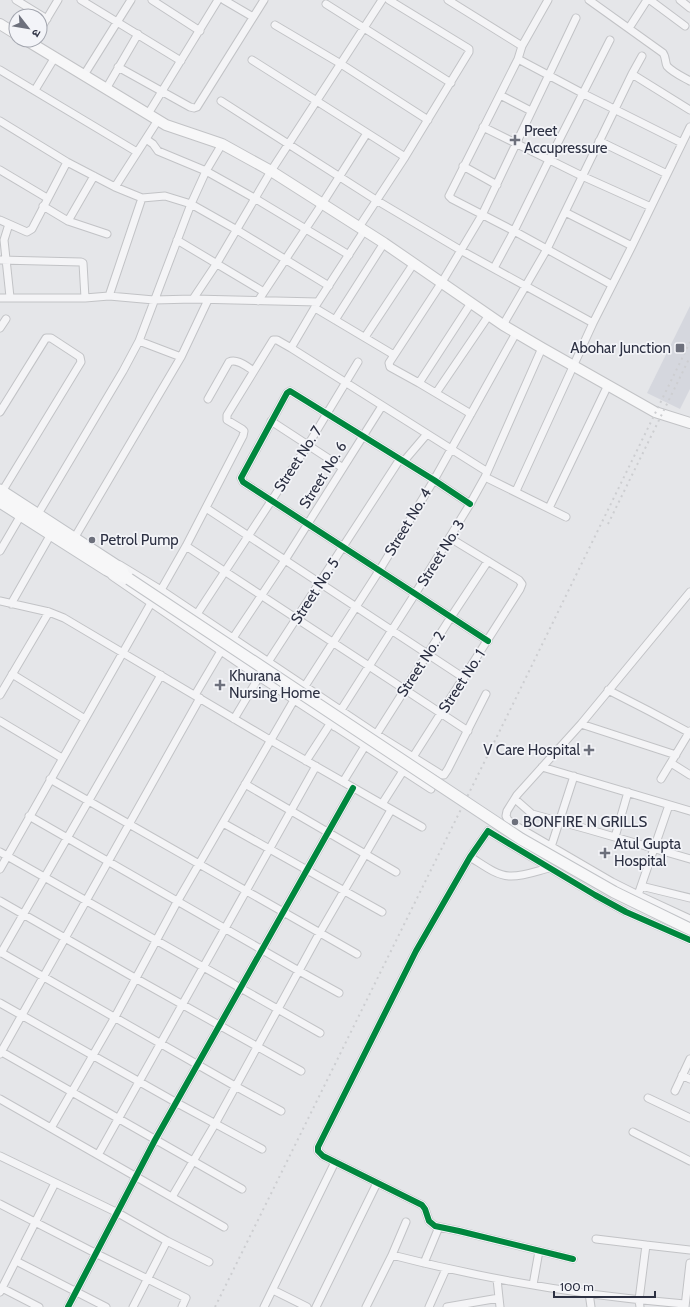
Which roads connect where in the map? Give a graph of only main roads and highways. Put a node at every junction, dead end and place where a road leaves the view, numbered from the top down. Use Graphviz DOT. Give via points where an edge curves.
graph roads {
  1 [pos="41,48"];
  2 [pos="690,423"];
  3 [pos="0,495"];
  4 [pos="72,542"];
  5 [pos="690,929"];
  1 -- 2 [label="main road" via="158,120 222,144 271,171 384,243 503,325 573,366 655,412"];
  3 -- 4 [label="main road" via="38,514"];
  3 -- 4 [label="main road" via="21,514 51,534"];
  4 -- 5 [label="main road, bridge" via="109,566 118,576 127,577 521,838 614,892"];
}
